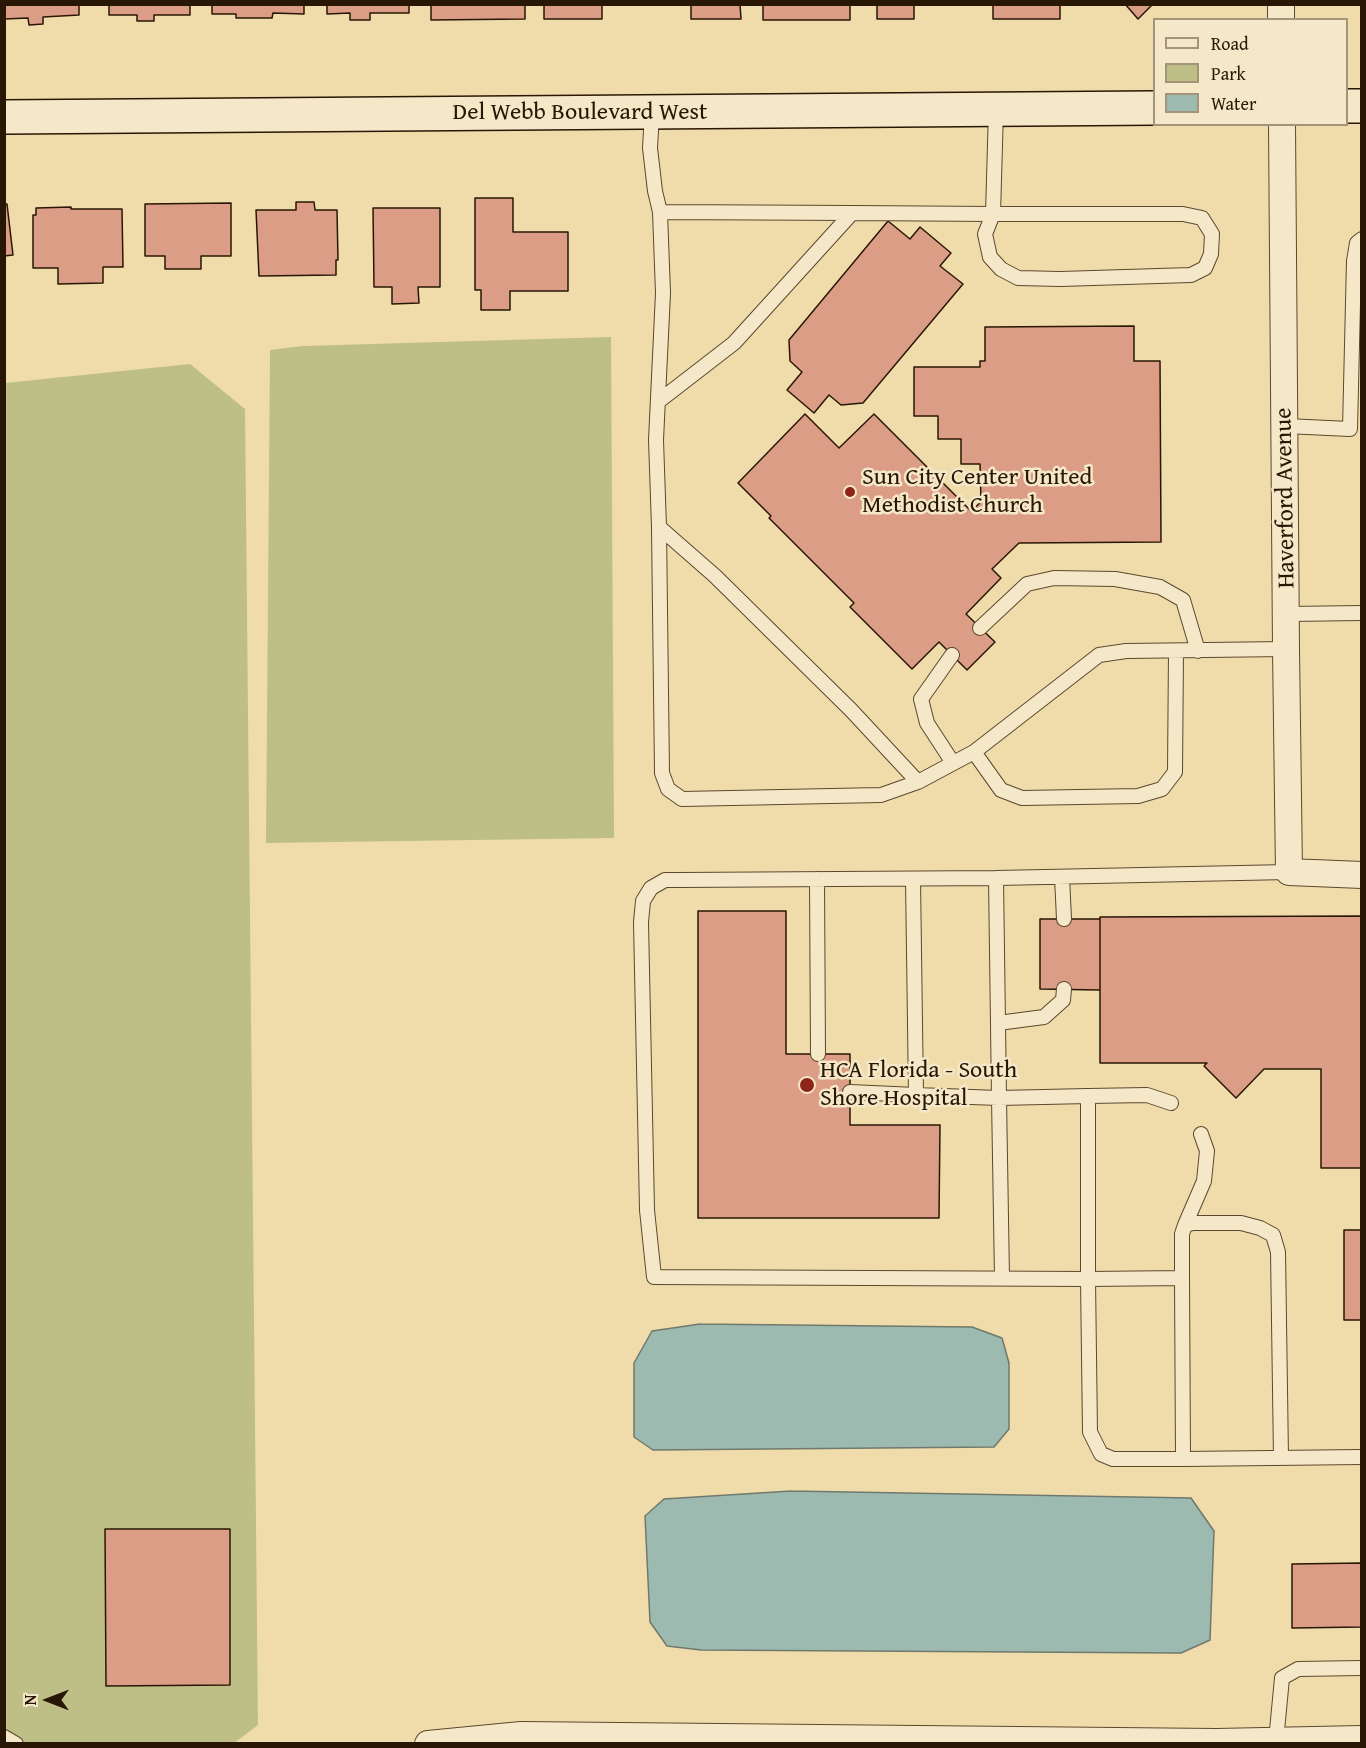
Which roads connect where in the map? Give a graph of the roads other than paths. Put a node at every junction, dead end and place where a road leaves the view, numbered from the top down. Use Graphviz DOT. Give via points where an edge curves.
graph roads {
  1 [pos="1153,108"];
  2 [pos="996,110"];
  3 [pos="652,113"];
  4 [pos="4,117"];
  5 [pos="1282,126"];
  6 [pos="660,212"];
  7 [pos="852,213"];
  8 [pos="993,214"];
  9 [pos="1362,239"];
  10 [pos="659,401"];
  11 [pos="1285,426"];
  12 [pos="659,527"];
  13 [pos="1362,613"];
  14 [pos="1287,614"];
  15 [pos="980,628"];
  16 [pos="1286,649"];
  17 [pos="1176,651"];
  18 [pos="1198,651"];
  19 [pos="952,655"];
  20 [pos="974,752"];
  21 [pos="953,763"];
  22 [pos="918,782"];
  23 [pos="1289,872"];
  24 [pos="1362,875"];
  25 [pos="1062,877"];
  26 [pos="996,878"];
  27 [pos="817,879"];
  28 [pos="913,879"];
  29 [pos="1064,919"];
  30 [pos="1064,989"];
  31 [pos="998,1023"];
  32 [pos="818,1054"];
  33 [pos="850,1092"];
  34 [pos="916,1095"];
  35 [pos="1088,1096"];
  36 [pos="999,1098"];
  37 [pos="1171,1103"];
  38 [pos="1201,1134"];
  39 [pos="1185,1225"];
  40 [pos="1002,1278"];
  41 [pos="1182,1278"];
  42 [pos="1088,1279"];
  43 [pos="1362,1457"];
  44 [pos="1281,1458"];
  45 [pos="1183,1459"];
  46 [pos="1362,1668"];
  47 [pos="4,1737"];
  48 [pos="1362,1739"];
  49 [pos="610,1740"];
  50 [pos="1276,1741"];
  51 [pos="16,1743"];
  52 [pos="428,1743"];
  53 [pos="1216,1743"];
  1 -- 2 [label="street, Del Webb Boulevard West"];
  2 -- 3 [label="street, Del Webb Boulevard West"];
  2 -- 8 [label="lane"];
  3 -- 4 [label="street, Del Webb Boulevard West"];
  3 -- 6 [label="lane" via="650,148"];
  5 -- 11 [label="street, Haverford Avenue"];
  6 -- 7 [label="lane"];
  6 -- 10 [label="lane" via="663,293"];
  7 -- 8 [label="lane"];
  7 -- 10 [label="lane" via="734,344"];
  8 -- 8 [label="lane" via="986,234 990,257 1018,278 1191,275 1205,268 1211,254 1212,234 1202,218 1183,214"];
  9 -- 11 [label="lane" via="1357,243 1354,261 1350,429"];
  10 -- 12 [label="lane"];
  11 -- 14 [label="street, Haverford Avenue"];
  12 -- 22 [label="lane" via="715,576"];
  12 -- 22 [label="lane" via="662,773 668,789 682,799 881,795"];
  13 -- 14 [label="lane"];
  14 -- 16 [label="street, Haverford Avenue"];
  15 -- 18 [label="lane" via="1027,584 1054,578 1115,579 1160,587 1183,600"];
  16 -- 18 [label="lane"];
  16 -- 23 [label="street, Haverford Avenue"];
  17 -- 18 [label="lane"];
  17 -- 20 [label="lane" via="1099,655"];
  17 -- 20 [label="lane" via="1175,772 1162,789 1138,796 1022,798 1002,790"];
  19 -- 21 [label="lane" via="921,699 927,723"];
  20 -- 21 [label="lane"];
  21 -- 22 [label="lane"];
  23 -- 24 [label="street"];
  23 -- 25 [label="lane"];
  25 -- 26 [label="lane"];
  25 -- 29 [label="lane"];
  26 -- 28 [label="lane"];
  26 -- 31 [label="lane"];
  27 -- 28 [label="lane"];
  27 -- 32 [label="lane"];
  27 -- 40 [label="lane" via="665,880 651,888 643,902 647,1210 654,1277"];
  28 -- 34 [label="lane"];
  30 -- 31 [label="lane" via="1063,1000 1044,1017"];
  31 -- 36 [label="lane"];
  33 -- 34 [label="lane"];
  34 -- 36 [label="lane"];
  35 -- 36 [label="lane"];
  35 -- 37 [label="lane" via="1147,1095"];
  35 -- 42 [label="lane"];
  36 -- 40 [label="lane"];
  38 -- 39 [label="lane" via="1207,1151 1204,1181"];
  39 -- 41 [label="lane"];
  39 -- 44 [label="lane" via="1241,1223 1273,1235 1278,1252"];
  40 -- 42 [label="lane"];
  41 -- 42 [label="lane"];
  41 -- 45 [label="lane"];
  42 -- 45 [label="lane" via="1090,1432 1101,1454 1113,1459"];
  43 -- 44 [label="lane"];
  44 -- 45 [label="lane"];
  46 -- 50 [label="lane" via="1298,1669 1282,1678"];
  47 -- 51 [label="lane"];
  48 -- 50 [label="street"];
  49 -- 52 [label="street" via="520,1735"];
  49 -- 53 [label="street"];
  50 -- 53 [label="street"];
}
